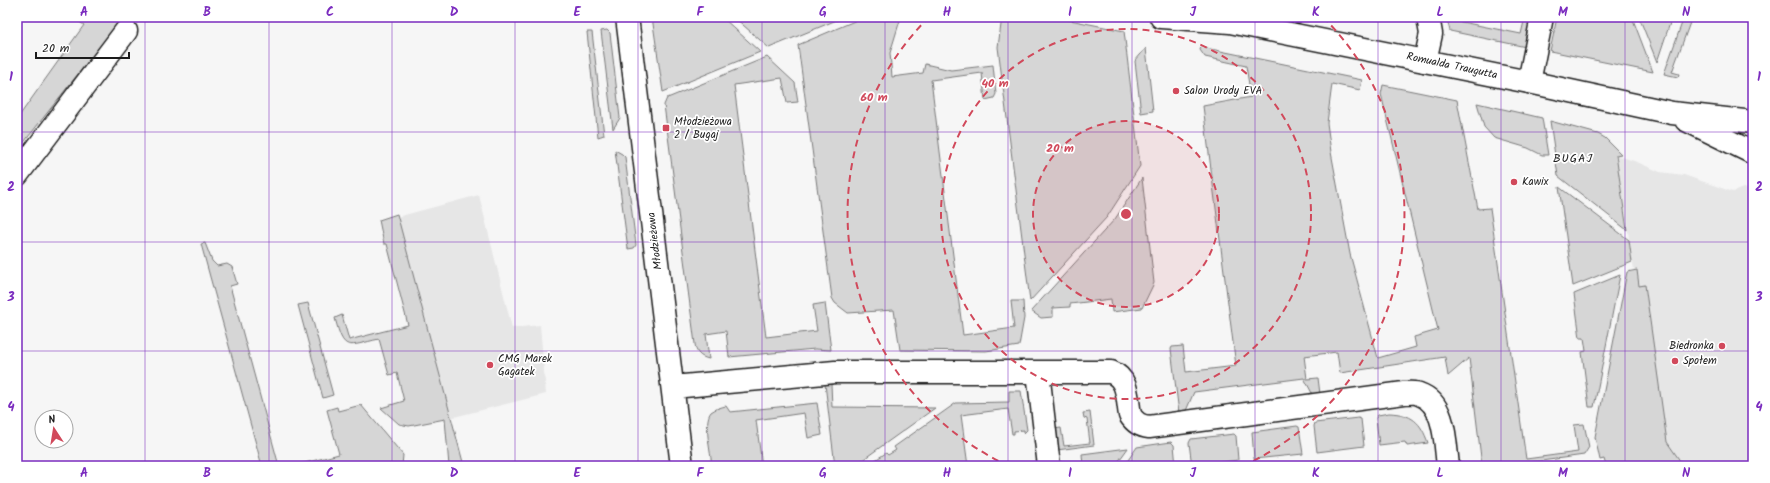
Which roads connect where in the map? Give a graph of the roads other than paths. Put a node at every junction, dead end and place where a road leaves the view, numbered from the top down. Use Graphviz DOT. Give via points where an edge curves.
graph roads {
  1 [pos="627,17"];
  2 [pos="1161,17"];
  3 [pos="1428,17"];
  4 [pos="1542,17"];
  5 [pos="1225,19"];
  6 [pos="126,31"];
  7 [pos="1425,61"];
  8 [pos="1529,82"];
  9 [pos="1672,113"];
  10 [pos="1753,122"];
  11 [pos="1753,154"];
  12 [pos="17,175"];
  13 [pos="1038,372"];
  14 [pos="673,387"];
  15 [pos="682,466"];
  16 [pos="1049,466"];
  17 [pos="1448,466"];
  1 -- 14 [label="street, Młodzieżowa"];
  2 -- 5 [label="street, Romualda Traugutta"];
  3 -- 7 [label="street" via="1431,34"];
  4 -- 8 [label="street"];
  5 -- 7 [label="street, Romualda Traugutta"];
  6 -- 12 [label="street"];
  7 -- 8 [label="street, Romualda Traugutta"];
  8 -- 9 [label="street, Romualda Traugutta"];
  9 -- 10 [label="street, Romualda Traugutta"];
  9 -- 11 [label="street, Romualda Traugutta"];
  13 -- 14 [label="street" via="820,372"];
  13 -- 16 [label="street"];
  13 -- 17 [label="street" via="1111,372 1118,375 1125,384 1130,415 1141,426 1149,427 1389,395 1419,394 1430,400 1438,410"];
  14 -- 15 [label="street, Młodzieżowa"];
}
